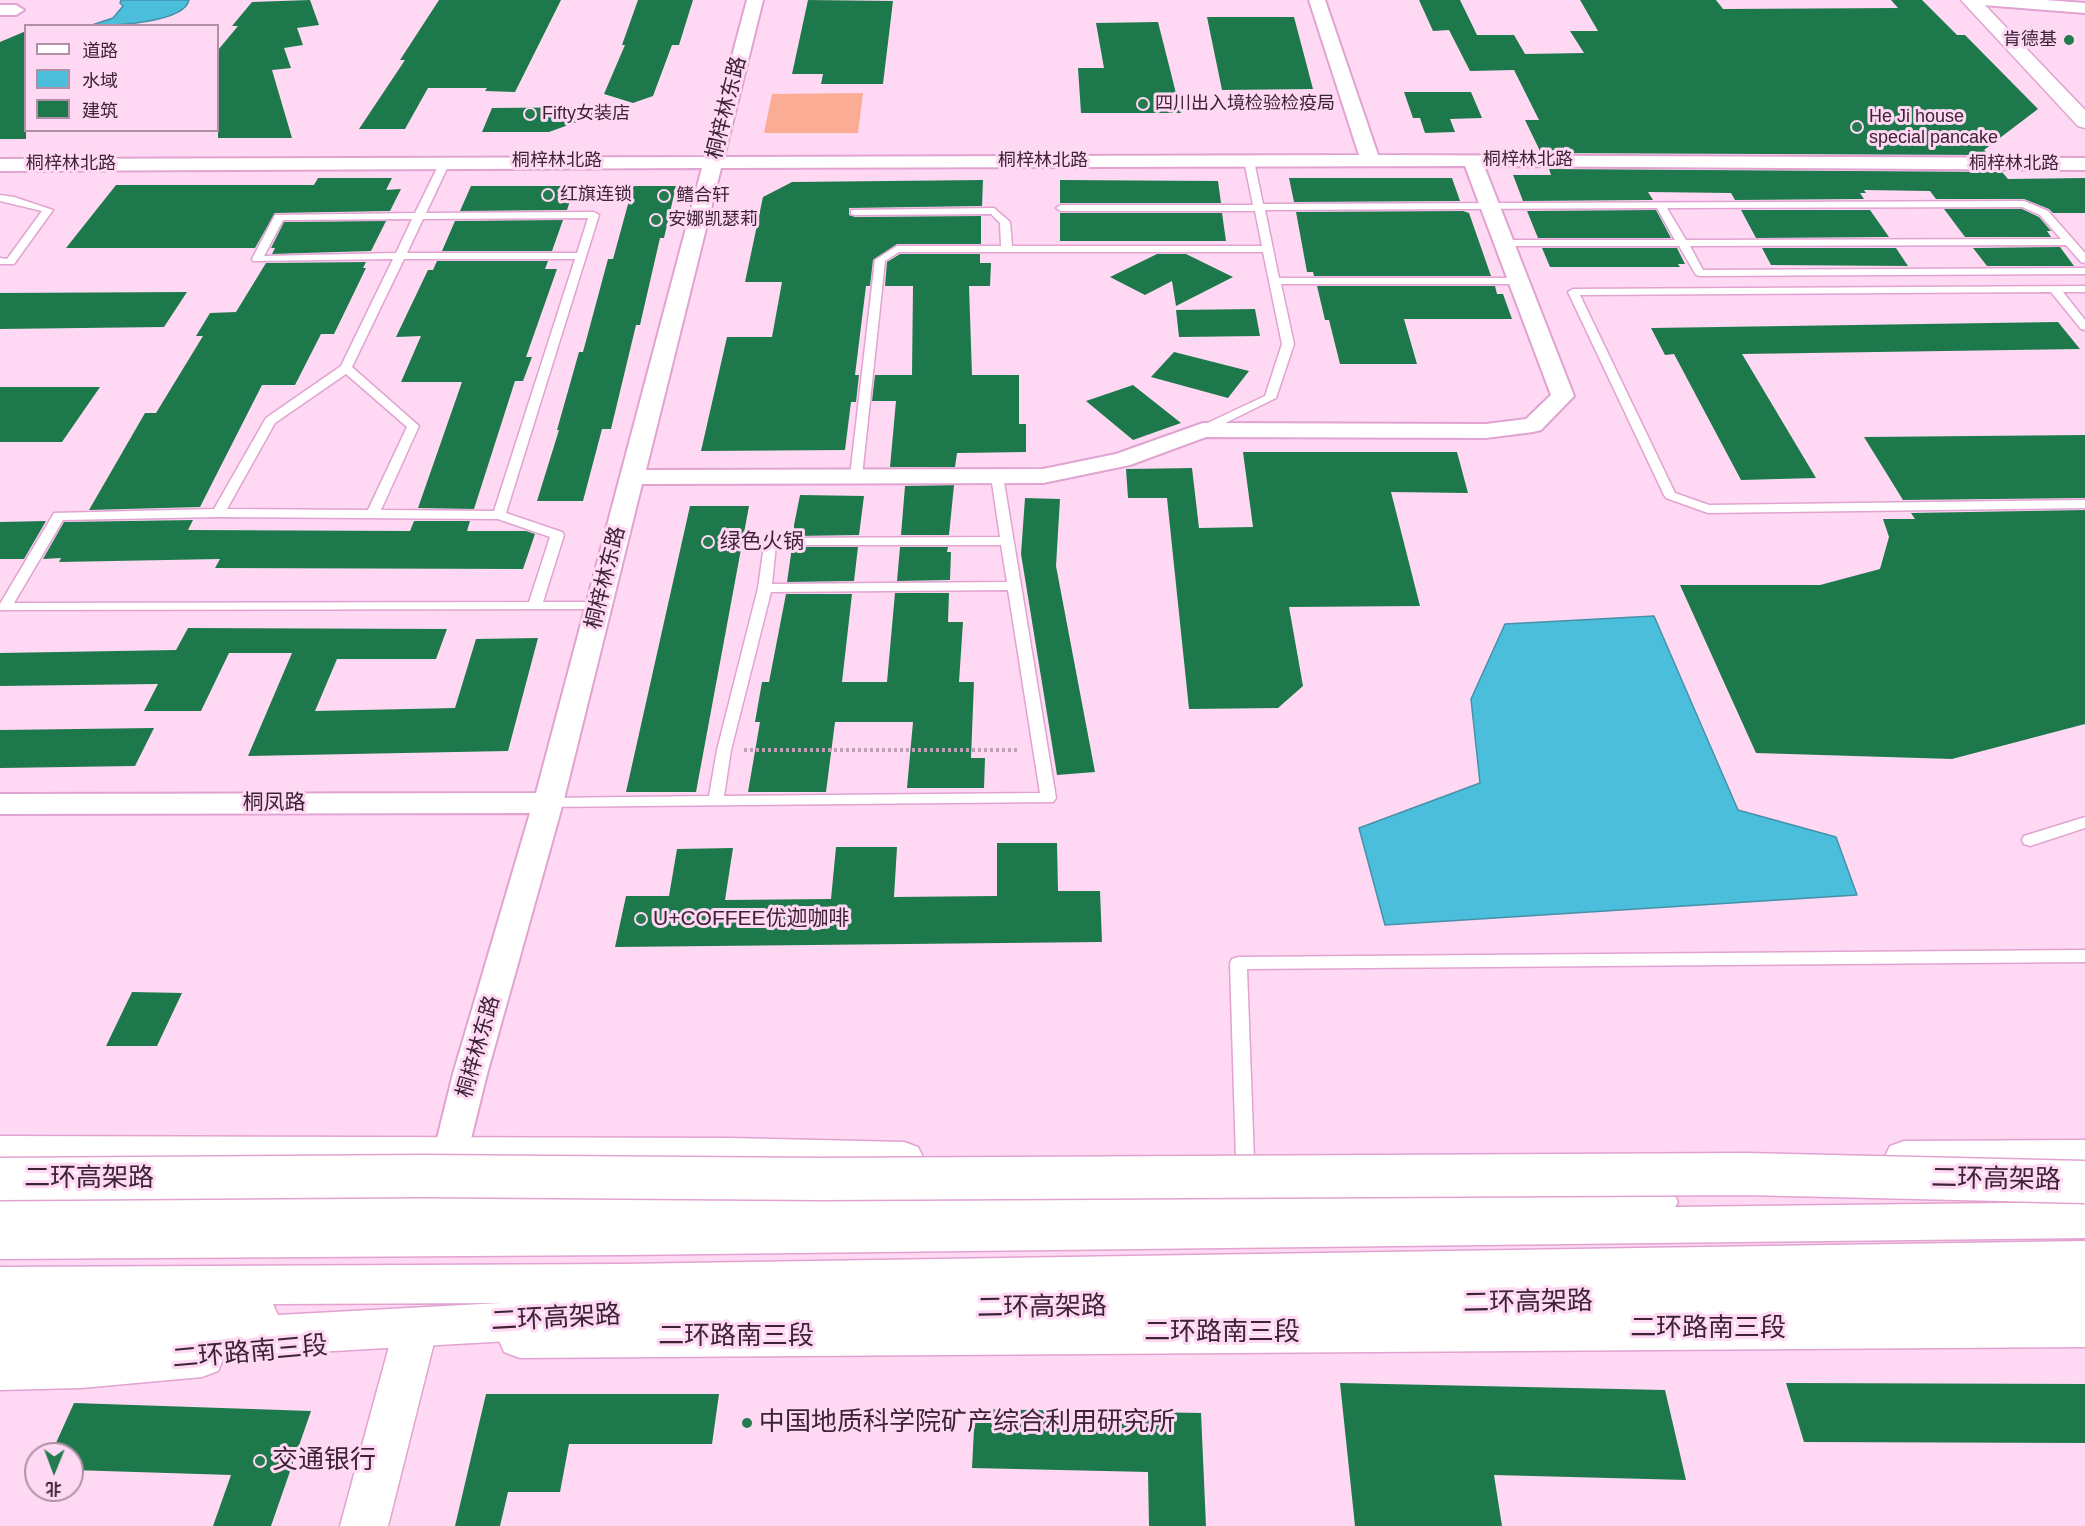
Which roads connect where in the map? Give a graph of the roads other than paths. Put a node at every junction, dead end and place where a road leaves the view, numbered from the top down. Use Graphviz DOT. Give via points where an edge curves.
graph roads {
  1 [pos="755,0"];
  2 [pos="1317,0"];
  3 [pos="1970,0"];
  4 [pos="1983,0"];
  5 [pos="2085,8"];
  6 [pos="2085,122"];
  7 [pos="1249,160"];
  8 [pos="1370,160"];
  9 [pos="1472,160"];
  10 [pos="714,161"];
  11 [pos="445,162"];
  12 [pos="2085,164"];
  13 [pos="0,165"];
  14 [pos="0,198"];
  15 [pos="1489,204"];
  16 [pos="1660,204"];
  17 [pos="1061,208"];
  18 [pos="1260,208"];
  19 [pos="855,212"];
  20 [pos="419,216"];
  21 [pos="1683,242"];
  22 [pos="2070,242"];
  23 [pos="1504,243"];
  24 [pos="1007,249"];
  25 [pos="1269,249"];
  26 [pos="400,256"];
  27 [pos="581,256"];
  28 [pos="2085,260"];
  29 [pos="0,261"];
  30 [pos="2085,271"];
  31 [pos="1276,281"];
  32 [pos="1519,281"];
  33 [pos="2054,289"];
  34 [pos="2085,289"];
  35 [pos="2085,327"];
  36 [pos="346,368"];
  37 [pos="1203,430"];
  38 [pos="856,476"];
  39 [pos="997,476"];
  40 [pos="632,477"];
  41 [pos="2085,504"];
  42 [pos="218,513"];
  43 [pos="373,514"];
  44 [pos="499,515"];
  45 [pos="1007,541"];
  46 [pos="1015,586"];
  47 [pos="765,588"];
  48 [pos="535,606"];
  49 [pos="599,606"];
  50 [pos="716,801"];
  51 [pos="548,802"];
  52 [pos="0,804"];
  53 [pos="2085,822"];
  54 [pos="2030,840"];
  55 [pos="2085,956"];
  56 [pos="0,1153"];
  57 [pos="233,1154"];
  58 [pos="450,1155"];
  59 [pos="2085,1157"];
  60 [pos="1245,1160"];
  61 [pos="1008,1161"];
  62 [pos="0,1179"];
  63 [pos="2085,1182"];
  64 [pos="2085,1202"];
  65 [pos="1251,1203"];
  66 [pos="14,1210"];
  67 [pos="2085,1220"];
  68 [pos="0,1241"];
  69 [pos="2085,1260"];
  70 [pos="2085,1283"];
  71 [pos="0,1286"];
  72 [pos="2085,1296"];
  73 [pos="0,1320"];
  74 [pos="2085,1327"];
  75 [pos="413,1339"];
  76 [pos="0,1350"];
  77 [pos="0,1370"];
  78 [pos="364,1526"];
  1 -- 10 [label="street, 桐梓林东路"];
  2 -- 8 [label="street"];
  3 -- 6 [label="main road"];
  4 -- 5 [label="street"];
  7 -- 8 [label="street, 桐梓林北路"];
  7 -- 10 [label="street, 桐梓林北路"];
  7 -- 18 [label="lane"];
  8 -- 9 [label="street, 桐梓林北路"];
  9 -- 12 [label="street, 桐梓林北路"];
  9 -- 15 [label="street"];
  10 -- 11 [label="street, 桐梓林北路"];
  10 -- 40 [label="street, 桐梓林东路"];
  11 -- 13 [label="street, 桐梓林北路"];
  11 -- 20 [label="lane"];
  14 -- 29 [label="lane" via="48,210 10,261"];
  15 -- 16 [label="lane"];
  15 -- 18 [label="lane"];
  15 -- 23 [label="street"];
  16 -- 21 [label="lane"];
  16 -- 22 [label="lane" via="2024,204 2044,213"];
  17 -- 18 [label="lane"];
  18 -- 25 [label="lane"];
  19 -- 24 [label="lane" via="994,212 1005,222"];
  20 -- 26 [label="lane"];
  20 -- 26 [label="lane" via="279,217 257,259"];
  20 -- 27 [label="lane" via="594,215"];
  21 -- 22 [label="lane"];
  21 -- 23 [label="lane"];
  21 -- 30 [label="lane" via="1701,273"];
  22 -- 28 [label="lane"];
  23 -- 32 [label="street"];
  24 -- 25 [label="lane"];
  24 -- 38 [label="lane" via="897,249 880,260"];
  25 -- 31 [label="lane"];
  26 -- 27 [label="lane"];
  26 -- 36 [label="lane"];
  27 -- 44 [label="lane"];
  31 -- 32 [label="lane"];
  31 -- 37 [label="lane" via="1288,344 1270,398"];
  32 -- 37 [label="street" via="1563,396 1533,425 1486,431"];
  33 -- 34 [label="lane"];
  33 -- 35 [label="lane"];
  33 -- 41 [label="lane" via="1573,292 1670,495 1708,509"];
  36 -- 42 [label="lane" via="270,421"];
  36 -- 43 [label="lane" via="412,426"];
  37 -- 39 [label="street" via="1122,460 1043,476"];
  38 -- 39 [label="street"];
  38 -- 40 [label="street"];
  39 -- 45 [label="lane"];
  40 -- 49 [label="street, 桐梓林东路"];
  42 -- 43 [label="lane"];
  42 -- 48 [label="lane" via="60,516 5,607"];
  43 -- 44 [label="lane"];
  44 -- 48 [label="lane" via="557,535"];
  45 -- 46 [label="lane"];
  45 -- 47 [label="lane" via="770,541"];
  46 -- 47 [label="lane"];
  46 -- 50 [label="lane" via="1048,798"];
  47 -- 50 [label="lane" via="724,750"];
  48 -- 49 [label="lane"];
  49 -- 51 [label="street, 桐梓林东路"];
  50 -- 51 [label="lane"];
  51 -- 52 [label="street, 桐凤路"];
  51 -- 58 [label="street, 桐梓林东路"];
  53 -- 54 [label="lane"];
  55 -- 60 [label="lane" via="1238,963"];
  56 -- 57 [label="main road"];
  57 -- 58 [label="main road"];
  57 -- 66 [label="main road"];
  58 -- 61 [label="main road" via="731,1155"];
  59 -- 60 [label="main road"];
  60 -- 61 [label="main road"];
  61 -- 65 [label="main road"];
  62 -- 63 [label="main road, 二环高架路, bridge" via="1746,1174"];
  64 -- 65 [label="main road"];
  65 -- 66 [label="main road"];
  67 -- 68 [label="main road"];
  69 -- 71 [label="main road" via="622,1283"];
  70 -- 73 [label="main road"];
  72 -- 76 [label="main road, 二环高架路" via="667,1313"];
  74 -- 75 [label="main road, 二环路南三段"];
  75 -- 77 [label="main road, 二环路南三段" via="81,1368"];
  75 -- 78 [label="main road"];
}
